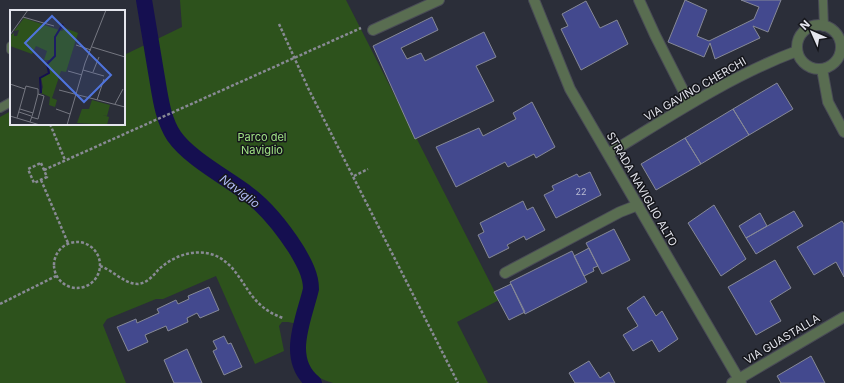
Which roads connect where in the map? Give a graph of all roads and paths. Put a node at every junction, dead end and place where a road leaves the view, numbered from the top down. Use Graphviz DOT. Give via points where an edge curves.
graph roads {
  1 [pos="439,0"];
  2 [pos="534,0"];
  3 [pos="639,0"];
  4 [pos="823,0"];
  5 [pos="279,24"];
  6 [pos="824,27"];
  7 [pos="373,30"];
  8 [pos="797,51"];
  9 [pos="295,57"];
  10 [pos="822,69"];
  11 [pos="10,103"];
  12 [pos="690,104"];
  13 [pos="0,108"];
  14 [pos="50,125"];
  15 [pos="844,132"];
  16 [pos="608,154"];
  17 [pos="65,160"];
  18 [pos="368,169"];
  19 [pos="44,170"];
  20 [pos="354,176"];
  21 [pos="41,180"];
  22 [pos="638,205"];
  23 [pos="68,244"];
  24 [pos="100,266"];
  25 [pos="505,273"];
  26 [pos="56,276"];
  27 [pos="0,304"];
  28 [pos="844,317"];
  29 [pos="283,318"];
  30 [pos="737,382"];
  31 [pos="458,383"];
  1 -- 7 [label="street"];
  2 -- 16 [label="street, STRADA NAVIGLIO ALTO" via="570,89"];
  3 -- 12 [label="street"];
  4 -- 6 [label="lane"];
  5 -- 9 [label="path"];
  6 -- 8 [label="street" via="816,25 803,32 798,41"];
  6 -- 10 [label="street" via="832,30 839,38 841,49 839,57"];
  7 -- 9 [label="path" via="360,28"];
  8 -- 10 [label="street" via="805,64"];
  8 -- 12 [label="street, VIA GAVINO CHERCHI" via="768,62"];
  9 -- 17 [label="path"];
  9 -- 20 [label="path" via="309,90"];
  10 -- 15 [label="street" via="828,102"];
  11 -- 13 [label="lane"];
  12 -- 16 [label="street, VIA GAVINO CHERCHI"];
  14 -- 17 [label="path"];
  16 -- 22 [label="street, STRADA NAVIGLIO ALTO"];
  17 -- 19 [label="path"];
  18 -- 20 [label="path"];
  19 -- 21 [label="path" via="48,176"];
  19 -- 21 [label="path" via="42,163 28,169 34,183"];
  20 -- 31 [label="path"];
  21 -- 23 [label="path"];
  22 -- 25 [label="street"];
  22 -- 30 [label="street, STRADA NAVIGLIO ALTO"];
  23 -- 24 [label="path" via="82,242 89,245 99,257"];
  23 -- 26 [label="path" via="56,253 53,268"];
  24 -- 26 [label="path" via="96,279 83,288 67,287"];
  24 -- 29 [label="path" via="138,284 147,281 165,264 176,258 198,252 214,255 232,268 263,307"];
  26 -- 27 [label="path"];
  28 -- 30 [label="street, VIA GUASTALLA"];
}
